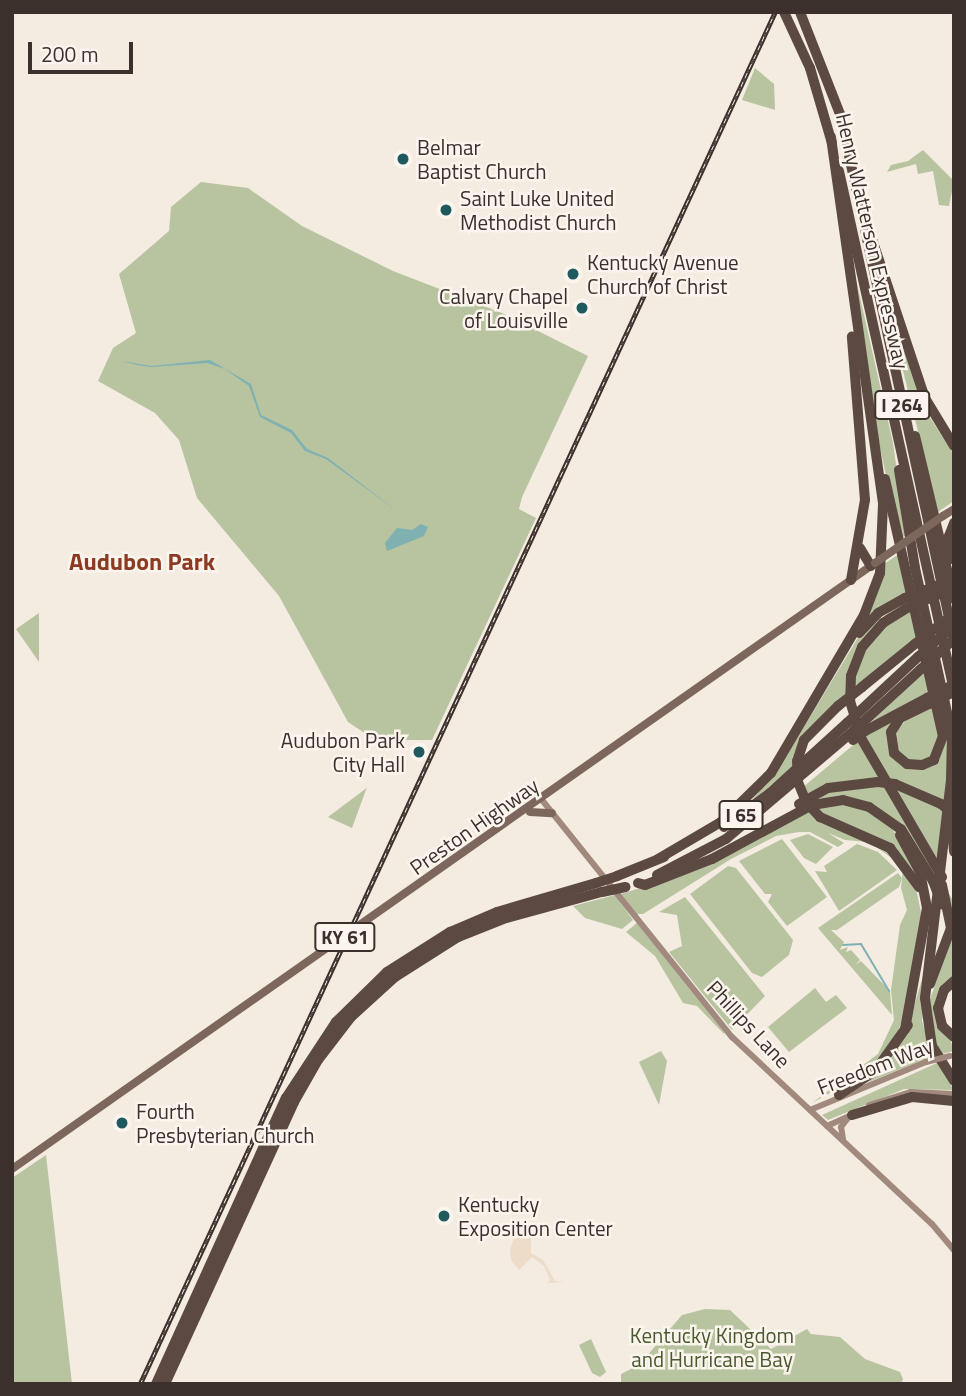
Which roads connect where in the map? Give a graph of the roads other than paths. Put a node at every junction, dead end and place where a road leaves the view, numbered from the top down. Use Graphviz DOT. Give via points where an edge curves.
graph roads {
  1 [pos="785,12"];
  2 [pos="800,12"];
  3 [pos="831,137"];
  4 [pos="852,169"];
  5 [pos="850,284"];
  6 [pos="891,349"];
  7 [pos="925,398"];
  8 [pos="873,435"];
  9 [pos="897,435"];
  10 [pos="954,446"];
  11 [pos="954,453"];
  12 [pos="954,509"];
  13 [pos="954,523"];
  14 [pos="860,548"];
  15 [pos="873,565"];
  16 [pos="951,579"];
  17 [pos="851,580"];
  18 [pos="954,588"];
  19 [pos="954,599"];
  20 [pos="906,603"];
  21 [pos="954,614"];
  22 [pos="954,625"];
  23 [pos="954,640"];
  24 [pos="824,686"];
  25 [pos="954,689"];
  26 [pos="928,701"];
  27 [pos="863,727"];
  28 [pos="850,732"];
  29 [pos="951,780"];
  30 [pos="542,800"];
  31 [pos="840,801"];
  32 [pos="552,813"];
  33 [pos="520,815"];
  34 [pos="954,815"];
  35 [pos="763,832"];
  36 [pos="954,852"];
  37 [pos="658,859"];
  38 [pos="937,876"];
  39 [pos="638,883"];
  40 [pos="575,895"];
  41 [pos="954,897"];
  42 [pos="938,905"];
  43 [pos="473,926"];
  44 [pos="924,932"];
  45 [pos="937,967"];
  46 [pos="954,981"];
  47 [pos="926,1002"];
  48 [pos="905,1029"];
  49 [pos="954,1038"];
  50 [pos="952,1055"];
  51 [pos="954,1081"];
  52 [pos="954,1094"];
  53 [pos="837,1097"];
  54 [pos="954,1101"];
  55 [pos="810,1110"];
  56 [pos="852,1115"];
  57 [pos="827,1126"];
  58 [pos="844,1141"];
  59 [pos="12,1169"];
  60 [pos="954,1250"];
  61 [pos="156,1384"];
  62 [pos="165,1384"];
  1 -- 3 [label="highway, Henry Watterson Expressway / I 264" via="810,68"];
  2 -- 4 [label="highway, Henry Watterson Expressway / I 264" via="832,88"];
  3 -- 5 [label="highway"];
  3 -- 9 [label="highway, Henry Watterson Expressway / I 264"];
  4 -- 6 [label="highway, Henry Watterson Expressway / I 264"];
  4 -- 7 [label="highway" via="883,278"];
  5 -- 8 [label="highway"];
  5 -- 14 [label="highway" via="865,493"];
  6 -- 19 [label="highway"];
  6 -- 23 [label="highway, Henry Watterson Expressway / I 264"];
  7 -- 10 [label="highway"];
  7 -- 11 [label="highway" via="930,418"];
  8 -- 24 [label="highway" via="884,516 880,573 864,615"];
  8 -- 26 [label="highway" via="943,736 934,760 909,765 894,753 891,732 900,718"];
  9 -- 25 [label="highway, Henry Watterson Expressway / I 264"];
  9 -- 29 [label="highway" via="912,555 950,723"];
  12 -- 15 [label="main road, Preston Highway / KY 61, bridge"];
  13 -- 16 [label="highway" via="949,540"];
  14 -- 15 [label="highway"];
  14 -- 17 [label="highway"];
  15 -- 17 [label="main road, Preston Highway / KY 61"];
  16 -- 20 [label="highway, bridge"];
  17 -- 30 [label="main road, Preston Highway / KY 61"];
  18 -- 20 [label="highway, bridge"];
  20 -- 24 [label="highway" via="867,624"];
  20 -- 38 [label="highway" via="866,642 853,670 850,701 861,738"];
  21 -- 44 [label="highway, bridge" via="838,706 804,740 797,761 798,782 806,802 820,817 877,839 900,857 918,884"];
  22 -- 28 [label="highway, I 65, bridge" via="859,712"];
  23 -- 27 [label="highway, bridge"];
  24 -- 37 [label="highway" via="783,757 750,797 710,829"];
  25 -- 26 [label="highway, bridge"];
  26 -- 27 [label="highway"];
  27 -- 28 [label="highway, bridge"];
  28 -- 37 [label="highway, I 65" via="743,814 683,850"];
  28 -- 39 [label="highway, I 65" via="763,816"];
  29 -- 36 [label="highway"];
  29 -- 42 [label="highway"];
  30 -- 32 [label="main road, Phillips Lane"];
  30 -- 33 [label="main road, Preston Highway / KY 61"];
  31 -- 35 [label="highway" via="812,805"];
  31 -- 38 [label="highway" via="864,805 896,824"];
  31 -- 44 [label="highway" via="877,814 903,840 925,892"];
  32 -- 33 [label="main road" via="540,810"];
  32 -- 55 [label="main road, Phillips Lane" via="719,1023"];
  33 -- 59 [label="main road, Preston Highway / KY 61"];
  34 -- 35 [label="highway, bridge" via="941,804 895,784 878,782 828,788"];
  35 -- 39 [label="highway" via="694,867 645,885"];
  37 -- 40 [label="highway, I 65, bridge"];
  38 -- 41 [label="highway"];
  38 -- 42 [label="highway, bridge"];
  38 -- 45 [label="highway" via="951,928"];
  39 -- 40 [label="highway, I 65, bridge"];
  40 -- 43 [label="highway, I 65"];
  42 -- 45 [label="highway" via="944,940"];
  42 -- 47 [label="highway"];
  42 -- 48 [label="highway" via="915,1008"];
  43 -- 61 [label="highway, I 65" via="387,972 312,1052 286,1098"];
  43 -- 62 [label="highway, I 65" via="384,985 318,1060 274,1143"];
  44 -- 48 [label="highway"];
  45 -- 47 [label="highway"];
  46 -- 49 [label="highway" via="944,990 938,1008 942,1026"];
  47 -- 51 [label="highway" via="932,1046"];
  48 -- 53 [label="highway" via="876,1070"];
  50 -- 53 [label="main road, Freedom Way, bridge"];
  52 -- 56 [label="main road" via="905,1093"];
  53 -- 55 [label="main road, Freedom Way"];
  54 -- 56 [label="highway" via="912,1097"];
  55 -- 57 [label="main road, Phillips Lane"];
  56 -- 57 [label="main road"];
  56 -- 58 [label="main road" via="841,1128"];
  57 -- 58 [label="main road, Phillips Lane"];
  58 -- 60 [label="main road, Phillips Lane"];
}
